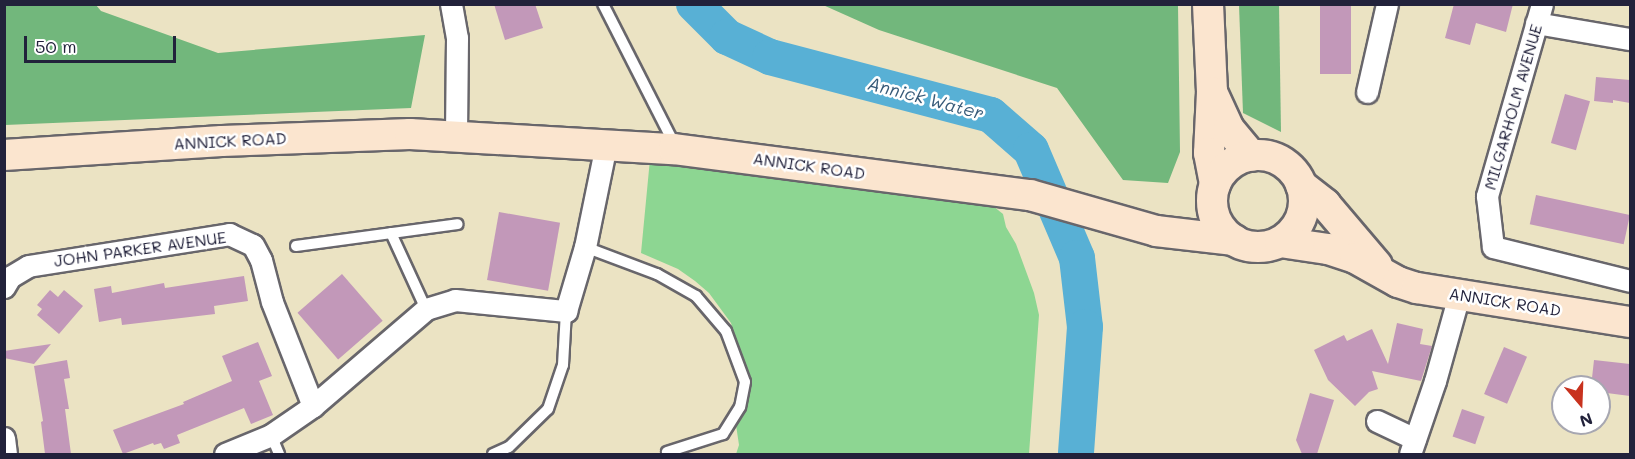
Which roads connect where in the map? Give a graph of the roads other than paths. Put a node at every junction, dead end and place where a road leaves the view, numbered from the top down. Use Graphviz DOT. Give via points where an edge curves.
graph roads {
  1 [pos="451,4"];
  2 [pos="603,4"];
  3 [pos="1208,4"];
  4 [pos="1387,4"];
  5 [pos="1539,14"];
  6 [pos="1630,39"];
  7 [pos="1212,92"];
  8 [pos="1367,92"];
  9 [pos="456,135"];
  10 [pos="606,145"];
  11 [pos="678,150"];
  12 [pos="4,155"];
  13 [pos="1252,156"];
  14 [pos="1301,185"];
  15 [pos="1214,190"];
  16 [pos="458,224"];
  17 [pos="1156,231"];
  18 [pos="391,233"];
  19 [pos="1234,240"];
  20 [pos="1280,242"];
  21 [pos="297,246"];
  22 [pos="585,247"];
  23 [pos="1383,272"];
  24 [pos="1630,281"];
  25 [pos="4,286"];
  26 [pos="1459,295"];
  27 [pos="426,309"];
  28 [pos="566,311"];
  29 [pos="1630,321"];
  30 [pos="313,406"];
  31 [pos="1377,421"];
  32 [pos="4,438"];
  33 [pos="275,445"];
  34 [pos="1412,447"];
  35 [pos="667,452"];
  36 [pos="6,454"];
  37 [pos="225,454"];
  38 [pos="493,454"];
  1 -- 9 [label="street" via="457,38"];
  2 -- 11 [label="lane"];
  3 -- 7 [label="main road"];
  4 -- 8 [label="street"];
  5 -- 6 [label="street"];
  5 -- 24 [label="street, MILGARHOLM AVENUE" via="1487,196 1493,247"];
  7 -- 13 [label="main road" via="1229,129"];
  7 -- 15 [label="main road" via="1209,153"];
  9 -- 10 [label="main road, ANNICK ROAD"];
  9 -- 12 [label="main road, ANNICK ROAD" via="222,141"];
  10 -- 11 [label="main road, ANNICK ROAD"];
  10 -- 22 [label="street"];
  11 -- 17 [label="main road, ANNICK ROAD" via="1030,195"];
  13 -- 14 [label="main road" via="1282,162"];
  13 -- 15 [label="main road" via="1228,167"];
  14 -- 20 [label="main road" via="1303,212 1295,229"];
  14 -- 23 [label="main road, ANNICK ROAD" via="1325,204"];
  15 -- 17 [label="main road" via="1196,210"];
  15 -- 19 [label="main road" via="1213,212 1220,227"];
  16 -- 18 [label="lane"];
  17 -- 19 [label="main road, ANNICK ROAD"];
  18 -- 21 [label="lane"];
  18 -- 27 [label="lane"];
  19 -- 20 [label="main road" via="1252,247"];
  20 -- 23 [label="main road, ANNICK ROAD" via="1328,249"];
  22 -- 28 [label="street"];
  22 -- 35 [label="lane" via="657,274 696,296 726,331 745,382 740,407 723,434"];
  23 -- 26 [label="main road, ANNICK ROAD" via="1417,288"];
  25 -- 30 [label="street, JOHN PARKER AVENUE" via="10,277 28,266 229,234 252,245 261,260 272,302"];
  26 -- 29 [label="main road, ANNICK ROAD"];
  26 -- 34 [label="street"];
  27 -- 28 [label="street" via="454,300"];
  27 -- 30 [label="street"];
  28 -- 38 [label="lane" via="563,365 548,409 509,447"];
  30 -- 33 [label="street"];
  31 -- 34 [label="street"];
  32 -- 36 [label="street"];
  33 -- 37 [label="street"];
}
